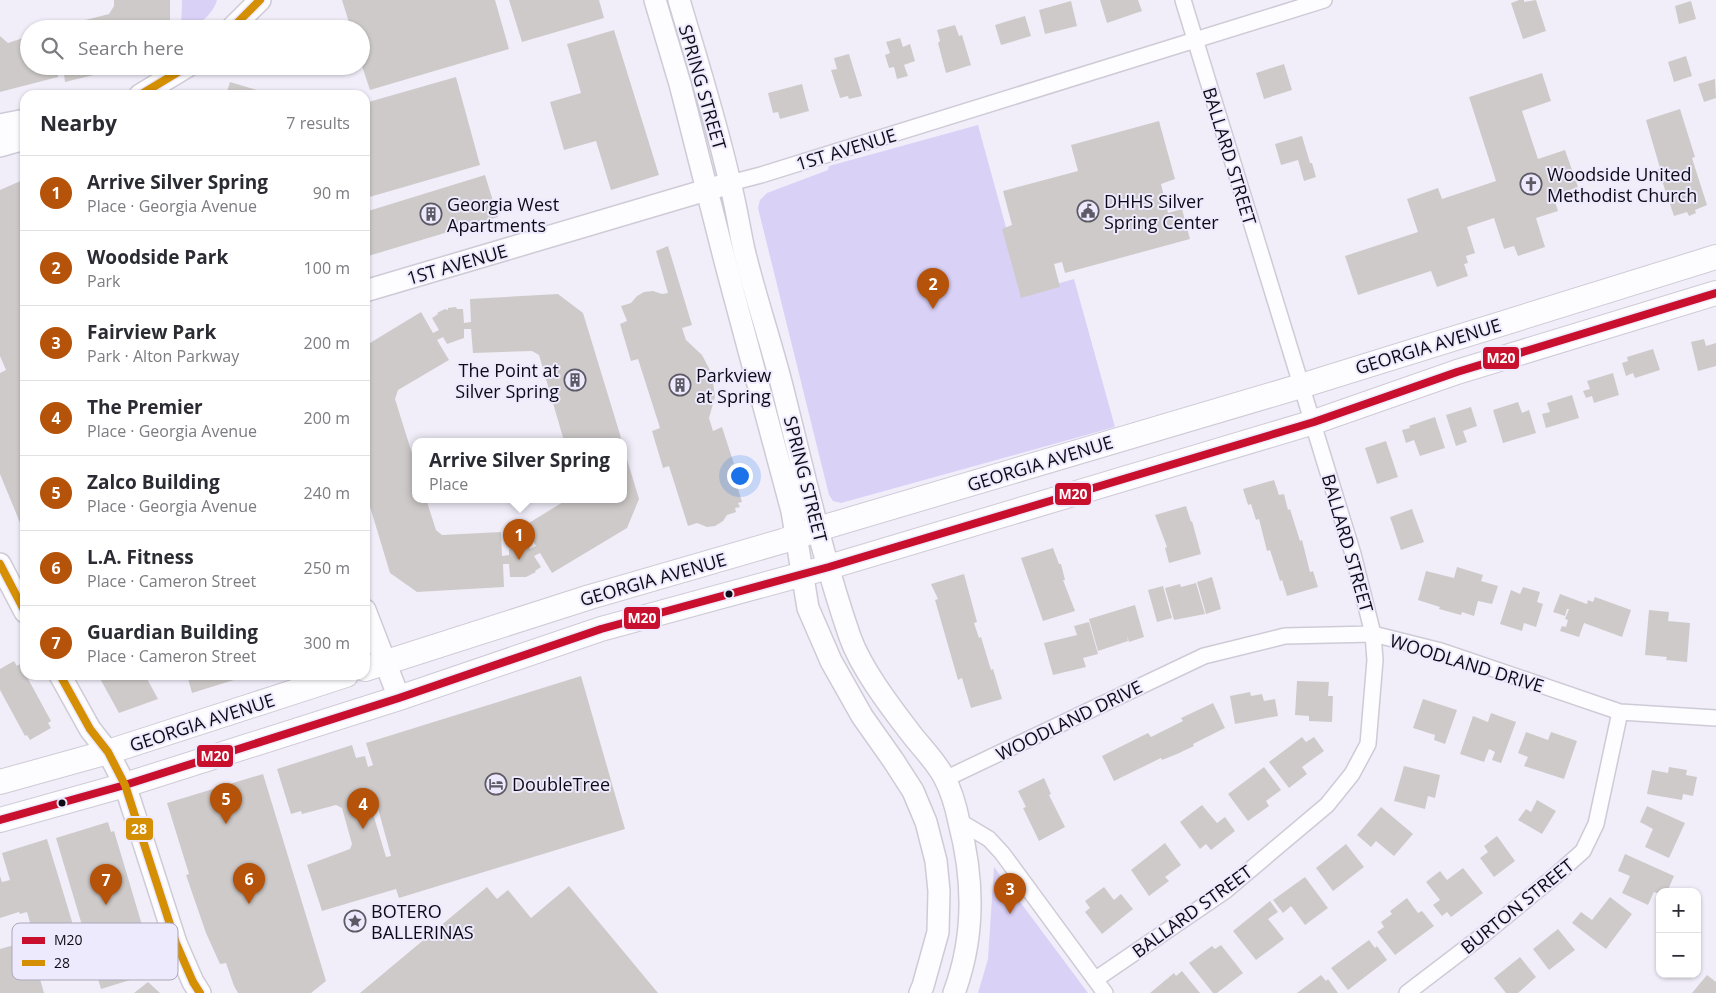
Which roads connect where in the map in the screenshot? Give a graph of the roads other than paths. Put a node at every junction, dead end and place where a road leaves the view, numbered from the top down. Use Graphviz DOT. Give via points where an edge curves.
graph roads {
  1 [pos="260,0"];
  2 [pos="655,0"];
  3 [pos="679,0"];
  4 [pos="1183,0"];
  5 [pos="1324,0"];
  6 [pos="240,20"];
  7 [pos="1195,42"];
  8 [pos="175,75"];
  9 [pos="153,90"];
  10 [pos="20,121"];
  11 [pos="0,125"];
  12 [pos="20,140"];
  13 [pos="0,146"];
  14 [pos="730,183"];
  15 [pos="708,190"];
  16 [pos="1716,257"];
  17 [pos="370,291"];
  18 [pos="1716,293"];
  19 [pos="1301,386"];
  20 [pos="1314,422"];
  21 [pos="808,533"];
  22 [pos="0,564"];
  23 [pos="829,567"];
  24 [pos="803,573"];
  25 [pos="20,602"];
  26 [pos="1373,634"];
  27 [pos="370,638"];
  28 [pos="375,666"];
  29 [pos="63,680"];
  30 [pos="331,680"];
  31 [pos="399,698"];
  32 [pos="1620,712"];
  33 [pos="1716,718"];
  34 [pos="108,752"];
  35 [pos="945,779"];
  36 [pos="0,782"];
  37 [pos="125,785"];
  38 [pos="0,820"];
  39 [pos="959,821"];
  40 [pos="170,923"];
  41 [pos="178,948"];
  42 [pos="1096,979"];
  43 [pos="200,993"];
  44 [pos="920,993"];
  45 [pos="954,993"];
  46 [pos="1105,993"];
  47 [pos="1407,993"];
  1 -- 6 [label="main road"];
  2 -- 15 [label="main road, SPRING STREET"];
  3 -- 14 [label="main road, SPRING STREET"];
  4 -- 7 [label="street, BALLARD STREET"];
  5 -- 7 [label="street, 1ST AVENUE"];
  7 -- 14 [label="street, 1ST AVENUE"];
  7 -- 19 [label="street, BALLARD STREET"];
  8 -- 9 [label="main road"];
  10 -- 11 [label="main road"];
  12 -- 13 [label="main road"];
  14 -- 15 [label="main road, 1ST AVENUE"];
  14 -- 21 [label="main road, SPRING STREET" via="744,250 784,394"];
  15 -- 17 [label="main road, 1ST AVENUE"];
  15 -- 21 [label="main road, SPRING STREET"];
  16 -- 19 [label="main road, GEORGIA AVENUE"];
  18 -- 20 [label="main road, GEORGIA AVENUE" via="1457,372"];
  19 -- 20 [label="street, BALLARD STREET"];
  19 -- 21 [label="main road, GEORGIA AVENUE"];
  20 -- 23 [label="main road, GEORGIA AVENUE"];
  20 -- 26 [label="street, BALLARD STREET"];
  21 -- 23 [label="main road, SPRING STREET"];
  21 -- 24 [label="main road, SPRING STREET"];
  21 -- 28 [label="main road, GEORGIA AVENUE" via="590,597"];
  22 -- 25 [label="main road"];
  23 -- 24 [label="main road, GEORGIA AVENUE"];
  23 -- 35 [label="main road, SPRING STREET" via="852,642 875,685"];
  24 -- 31 [label="main road, GEORGIA AVENUE" via="601,629"];
  24 -- 44 [label="main road, SPRING STREET" via="808,608 831,661 862,716 912,791 926,822 936,861 938,932"];
  26 -- 32 [label="street, WOODLAND DRIVE" via="1441,651"];
  26 -- 35 [label="street, WOODLAND DRIVE" via="1285,636 1204,656"];
  26 -- 42 [label="street, BALLARD STREET" via="1375,660 1368,744 1352,774 1327,805 1225,891"];
  27 -- 28 [label="main road"];
  28 -- 31 [label="main road"];
  29 -- 34 [label="main road" via="90,729"];
  30 -- 34 [label="main road, GEORGIA AVENUE"];
  31 -- 37 [label="main road, GEORGIA AVENUE"];
  32 -- 33 [label="street, WOODLAND DRIVE"];
  32 -- 47 [label="street, BURTON STREET" via="1596,824 1583,851 1483,935"];
  34 -- 36 [label="main road, GEORGIA AVENUE"];
  34 -- 37 [label="main road"];
  35 -- 39 [label="main road, SPRING STREET"];
  37 -- 38 [label="main road, GEORGIA AVENUE"];
  37 -- 40 [label="main road"];
  39 -- 42 [label="street" via="989,840 1002,853"];
  39 -- 45 [label="main road, SPRING STREET" via="971,906 970,933"];
  41 -- 43 [label="main road"];
  42 -- 46 [label="street"];
}
